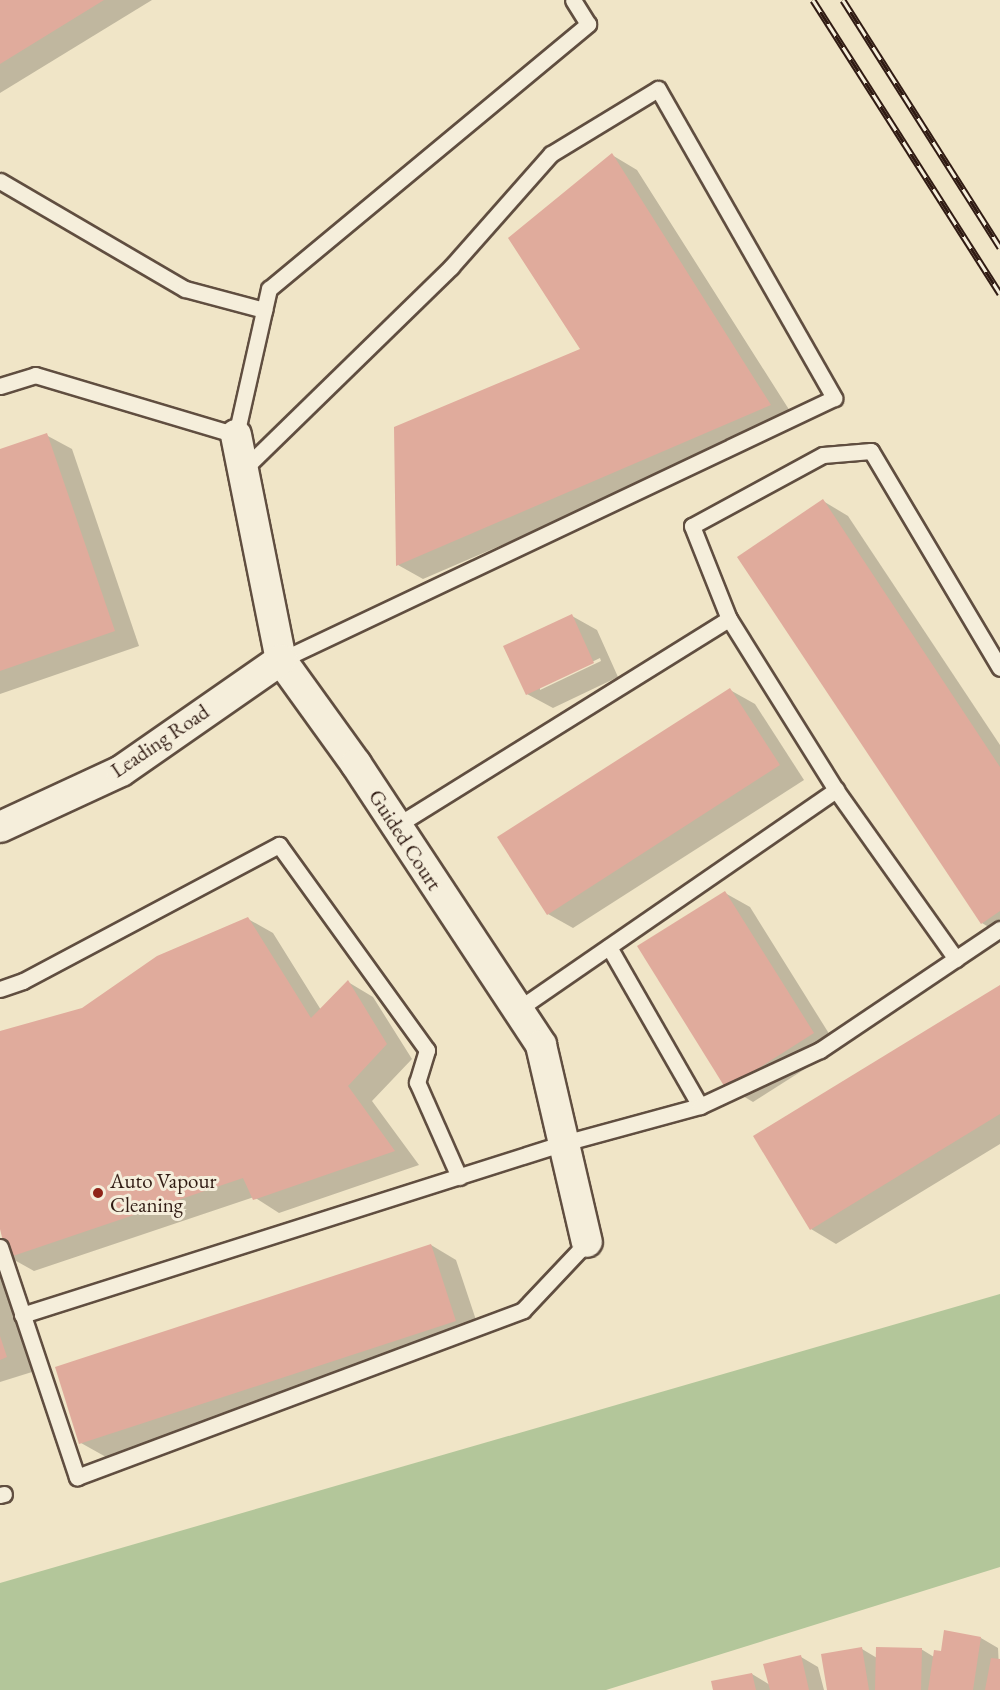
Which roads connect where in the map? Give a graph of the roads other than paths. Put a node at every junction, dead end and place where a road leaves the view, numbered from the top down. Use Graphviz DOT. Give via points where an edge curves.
graph roads {
  1 [pos="573,0"];
  2 [pos="0,181"];
  3 [pos="264,310"];
  4 [pos="0,386"];
  5 [pos="236,435"];
  6 [pos="243,470"];
  7 [pos="729,620"];
  8 [pos="281,660"];
  9 [pos="1000,668"];
  10 [pos="836,790"];
  11 [pos="396,826"];
  12 [pos="0,827"];
  13 [pos="1000,929"];
  14 [pos="609,947"];
  15 [pos="956,959"];
  16 [pos="0,988"];
  17 [pos="517,1010"];
  18 [pos="700,1106"];
  19 [pos="564,1143"];
  20 [pos="459,1177"];
  21 [pos="587,1242"];
  22 [pos="0,1247"];
  23 [pos="22,1315"];
  1 -- 3 [label="lane" via="588,24 269,289"];
  2 -- 3 [label="lane" via="184,289"];
  3 -- 5 [label="lane"];
  4 -- 5 [label="lane" via="34,375"];
  5 -- 6 [label="street, Guided Court"];
  6 -- 8 [label="street, Guided Court"];
  6 -- 8 [label="lane" via="451,267 551,154 658,89 834,398"];
  7 -- 9 [label="lane" via="692,526 823,455 871,451"];
  7 -- 10 [label="lane"];
  7 -- 11 [label="lane"];
  8 -- 11 [label="street, Guided Court"];
  8 -- 12 [label="street, Leading Road" via="121,771"];
  10 -- 14 [label="lane"];
  10 -- 15 [label="lane"];
  11 -- 17 [label="street, Guided Court"];
  13 -- 15 [label="lane"];
  14 -- 17 [label="lane"];
  14 -- 18 [label="lane"];
  15 -- 18 [label="lane" via="820,1050"];
  16 -- 20 [label="lane" via="23,981 279,845 427,1050 417,1082"];
  17 -- 19 [label="street, Guided Court" via="541,1045"];
  18 -- 19 [label="lane"];
  19 -- 20 [label="lane"];
  19 -- 21 [label="street, Guided Court"];
  20 -- 23 [label="lane"];
  21 -- 23 [label="lane" via="523,1310 77,1478"];
  22 -- 23 [label="lane"];
}
